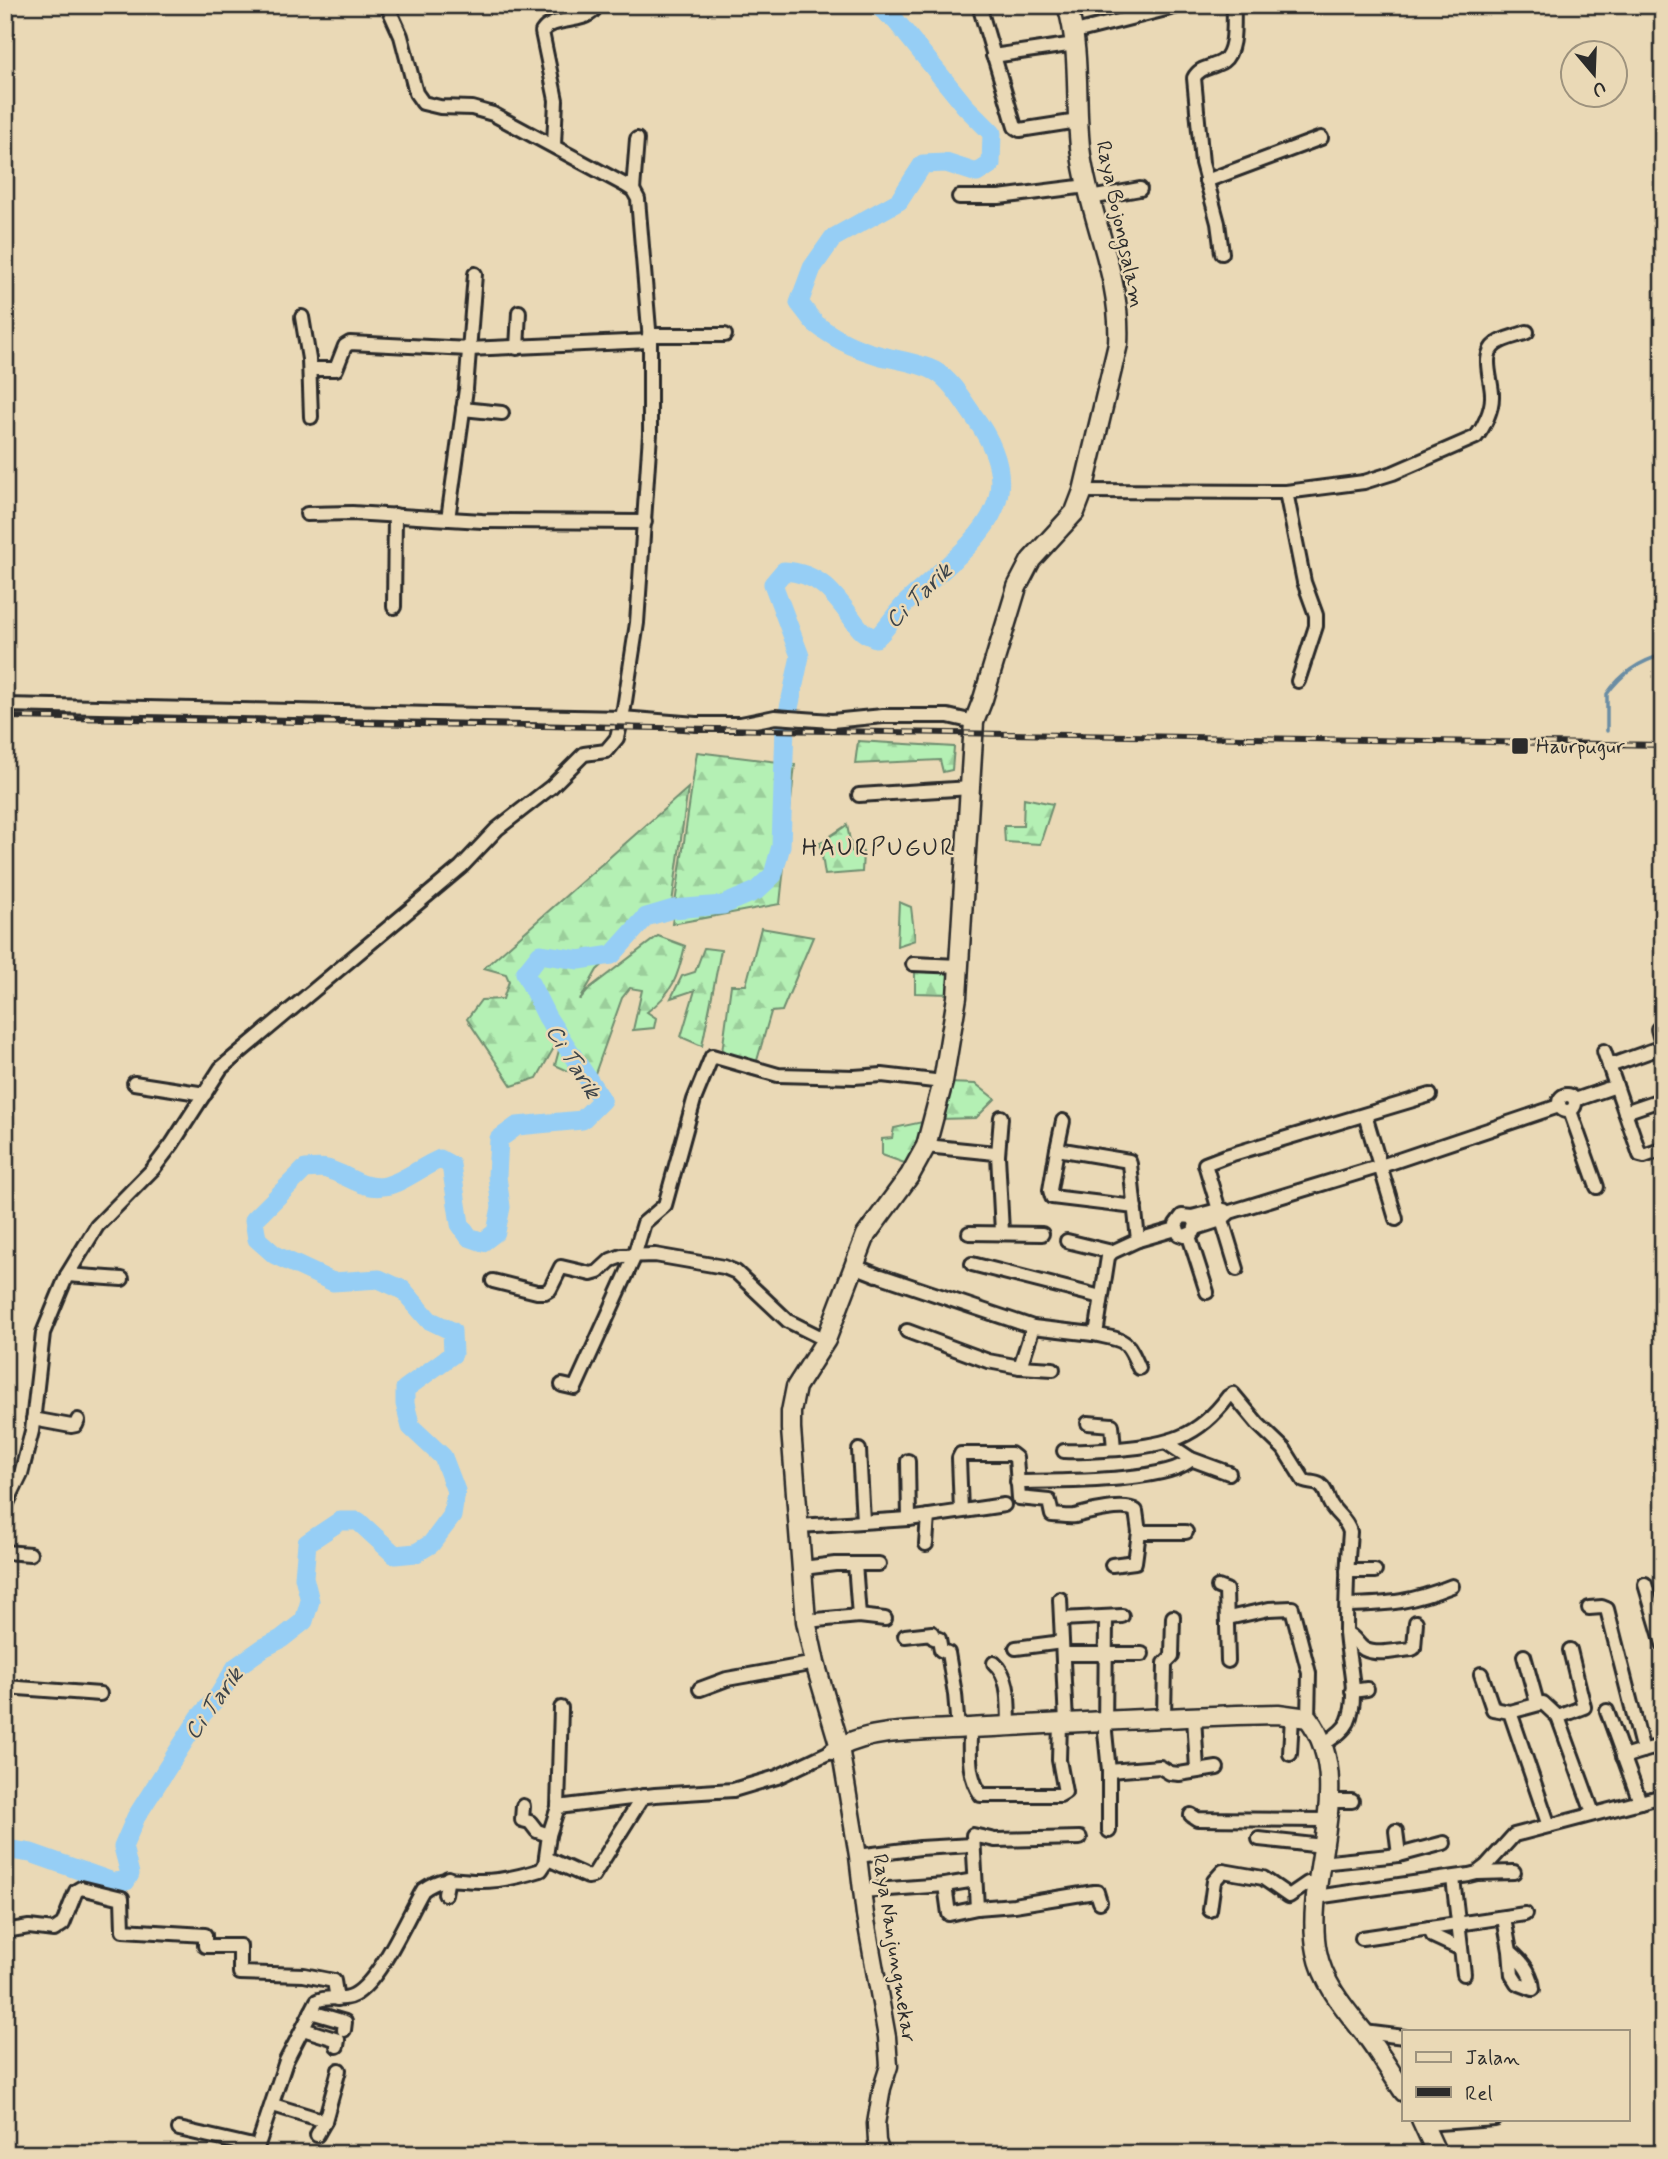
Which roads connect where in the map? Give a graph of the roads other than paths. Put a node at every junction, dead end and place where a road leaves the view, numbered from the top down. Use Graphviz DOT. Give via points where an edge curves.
graph roads {
  1 [pos="387,5"];
  2 [pos="594,5"];
  3 [pos="1067,5"];
  4 [pos="1182,5"];
  5 [pos="1234,5"];
  6 [pos="1150,10"];
  7 [pos="981,12"];
  8 [pos="1075,38"];
  9 [pos="993,56"];
  10 [pos="1078,121"];
  11 [pos="1321,138"];
  12 [pos="637,139"];
  13 [pos="554,145"];
  14 [pos="1206,181"];
  15 [pos="1140,189"];
  16 [pos="633,190"];
  17 [pos="1088,192"];
  18 [pos="960,197"];
  19 [pos="1222,253"];
  20 [pos="475,274"];
  21 [pos="519,312"];
  22 [pos="302,317"];
  23 [pos="1527,332"];
  24 [pos="725,335"];
  25 [pos="650,338"];
  26 [pos="517,348"];
  27 [pos="470,349"];
  28 [pos="310,369"];
  29 [pos="463,409"];
  30 [pos="502,413"];
  31 [pos="311,417"];
  32 [pos="1083,491"];
  33 [pos="1286,492"];
  34 [pos="307,514"];
  35 [pos="395,515"];
  36 [pos="448,519"];
  37 [pos="645,522"];
  38 [pos="394,607"];
  39 [pos="1298,681"];
  40 [pos="5,705"];
  41 [pos="622,718"];
  42 [pos="974,722"];
  43 [pos="971,788"];
  44 [pos="859,795"];
  45 [pos="913,964"];
  46 [pos="958,966"];
  47 [pos="1663,1027"];
  48 [pos="1662,1048"];
  49 [pos="1604,1051"];
  50 [pos="1609,1066"];
  51 [pos="943,1082"];
  52 [pos="134,1083"];
  53 [pos="1616,1086"];
  54 [pos="205,1094"];
  55 [pos="1430,1095"];
  56 [pos="1663,1099"];
  57 [pos="1568,1106"];
  58 [pos="1625,1112"];
  59 [pos="1365,1115"];
  60 [pos="1001,1116"];
  61 [pos="1063,1121"];
  62 [pos="926,1146"];
  63 [pos="1057,1149"];
  64 [pos="1663,1149"];
  65 [pos="998,1155"];
  66 [pos="1381,1166"];
  67 [pos="1597,1187"];
  68 [pos="1135,1207"];
  69 [pos="1223,1214"];
  70 [pos="1396,1219"];
  71 [pos="1192,1227"];
  72 [pos="1176,1229"];
  73 [pos="1002,1232"];
  74 [pos="968,1233"];
  75 [pos="1042,1234"];
  76 [pos="1138,1240"];
  77 [pos="1067,1241"];
  78 [pos="1112,1252"];
  79 [pos="635,1255"];
  80 [pos="972,1264"];
  81 [pos="854,1266"];
  82 [pos="1237,1269"];
  83 [pos="66,1275"];
  84 [pos="122,1279"];
  85 [pos="493,1281"];
  86 [pos="1207,1292"];
  87 [pos="1101,1297"];
  88 [pos="1033,1327"];
  89 [pos="907,1331"];
  90 [pos="1094,1334"];
  91 [pos="826,1340"];
  92 [pos="1020,1367"];
  93 [pos="1139,1368"];
  94 [pos="1053,1369"];
  95 [pos="562,1385"];
  96 [pos="796,1387"];
  97 [pos="33,1419"];
  98 [pos="78,1420"];
  99 [pos="1088,1423"];
  100 [pos="1167,1443"];
  101 [pos="1114,1449"];
  102 [pos="859,1450"];
  103 [pos="1064,1451"];
  104 [pos="1191,1459"];
  105 [pos="908,1461"];
  106 [pos="1229,1473"];
  107 [pos="1017,1482"];
  108 [pos="1034,1482"];
  109 [pos="1033,1500"];
  110 [pos="1004,1505"];
  111 [pos="5,1507"];
  112 [pos="961,1511"];
  113 [pos="928,1516"];
  114 [pos="909,1519"];
  115 [pos="863,1521"];
  116 [pos="799,1526"];
  117 [pos="1139,1532"];
  118 [pos="1185,1532"];
  119 [pos="926,1544"];
  120 [pos="5,1552"];
  121 [pos="30,1554"];
  122 [pos="855,1564"];
  123 [pos="878,1564"];
  124 [pos="1112,1565"];
  125 [pos="803,1568"];
  126 [pos="1347,1571"];
  127 [pos="1374,1571"];
  128 [pos="1645,1584"];
  129 [pos="1452,1586"];
  130 [pos="1219,1587"];
  131 [pos="1657,1598"];
  132 [pos="1060,1599"];
  133 [pos="1348,1605"];
  134 [pos="1589,1608"];
  135 [pos="859,1616"];
  136 [pos="1122,1616"];
  137 [pos="1173,1617"];
  138 [pos="1106,1618"];
  139 [pos="1228,1618"];
  140 [pos="885,1619"];
  141 [pos="1062,1619"];
  142 [pos="806,1621"];
  143 [pos="1416,1622"];
  144 [pos="1346,1633"];
  145 [pos="905,1636"];
  146 [pos="1663,1644"];
  147 [pos="1016,1648"];
  148 [pos="1062,1648"];
  149 [pos="1570,1650"];
  150 [pos="1104,1653"];
  151 [pos="1142,1654"];
  152 [pos="1524,1656"];
  153 [pos="1228,1661"];
  154 [pos="994,1662"];
  155 [pos="816,1663"];
  156 [pos="1481,1674"];
  157 [pos="5,1687"];
  158 [pos="700,1689"];
  159 [pos="1367,1689"];
  160 [pos="1352,1691"];
  161 [pos="100,1694"];
  162 [pos="1537,1703"];
  163 [pos="561,1708"];
  164 [pos="1607,1710"];
  165 [pos="1510,1712"];
  166 [pos="1194,1716"];
  167 [pos="1164,1717"];
  168 [pos="1300,1717"];
  169 [pos="1558,1717"];
  170 [pos="1105,1720"];
  171 [pos="1063,1723"];
  172 [pos="1009,1725"];
  173 [pos="964,1729"];
  174 [pos="1324,1744"];
  175 [pos="1663,1745"];
  176 [pos="836,1749"];
  177 [pos="1643,1751"];
  178 [pos="1290,1754"];
  179 [pos="1622,1757"];
  180 [pos="1217,1768"];
  181 [pos="1198,1770"];
  182 [pos="1109,1771"];
  183 [pos="643,1796"];
  184 [pos="1663,1796"];
  185 [pos="1329,1801"];
  186 [pos="1352,1801"];
  187 [pos="1640,1802"];
  188 [pos="523,1806"];
  189 [pos="558,1807"];
  190 [pos="1593,1814"];
  191 [pos="1191,1815"];
  192 [pos="1326,1820"];
  193 [pos="1549,1826"];
  194 [pos="1109,1831"];
  195 [pos="1396,1831"];
  196 [pos="549,1835"];
  197 [pos="1080,1838"];
  198 [pos="1259,1839"];
  199 [pos="1444,1843"];
  200 [pos="972,1845"];
  201 [pos="1322,1854"];
  202 [pos="1399,1855"];
  203 [pos="858,1856"];
  204 [pos="546,1858"];
  205 [pos="1477,1872"];
  206 [pos="1514,1872"];
  207 [pos="448,1878"];
  208 [pos="1453,1878"];
  209 [pos="975,1880"];
  210 [pos="945,1885"];
  211 [pos="1317,1890"];
  212 [pos="861,1891"];
  213 [pos="445,1894"];
  214 [pos="1100,1902"];
  215 [pos="976,1908"];
  216 [pos="1210,1910"];
  217 [pos="1525,1914"];
  218 [pos="1504,1918"];
  219 [pos="1460,1924"];
  220 [pos="1429,1928"];
  221 [pos="5,1931"];
  222 [pos="1362,1938"];
  223 [pos="1461,1949"];
  224 [pos="1510,1951"];
  225 [pos="1464,1974"];
  226 [pos="337,1999"];
  227 [pos="311,2012"];
  228 [pos="303,2029"];
  229 [pos="344,2030"];
  230 [pos="1364,2032"];
  231 [pos="1402,2037"];
  232 [pos="337,2046"];
  233 [pos="339,2070"];
  234 [pos="1402,2089"];
  235 [pos="273,2105"];
  236 [pos="1458,2120"];
  237 [pos="325,2121"];
  238 [pos="1422,2121"];
  239 [pos="179,2129"];
  240 [pos="317,2135"];
  241 [pos="256,2151"];
  242 [pos="881,2154"];
  243 [pos="1437,2154"];
  1 -- 13 [label="street" via="423,103 484,111"];
  2 -- 13 [label="street" via="589,15 550,25 542,32 556,100"];
  3 -- 8 [label="main road, Raya Bojongsalam"];
  4 -- 6 [label="street"];
  5 -- 14 [label="street" via="1228,54 1194,78"];
  6 -- 8 [label="street"];
  7 -- 9 [label="street"];
  8 -- 9 [label="street"];
  8 -- 10 [label="main road, Raya Bojongsalam"];
  9 -- 10 [label="street" via="1017,129"];
  10 -- 17 [label="main road, Raya Bojongsalam"];
  11 -- 14 [label="street"];
  12 -- 16 [label="street"];
  13 -- 16 [label="street"];
  14 -- 19 [label="street"];
  15 -- 17 [label="street"];
  16 -- 25 [label="street" via="640,206"];
  17 -- 18 [label="street"];
  17 -- 32 [label="main road, Raya Bojongsalam" via="1112,274 1119,322 1118,344"];
  20 -- 27 [label="street"];
  21 -- 26 [label="street"];
  22 -- 28 [label="street"];
  23 -- 33 [label="street" via="1491,349 1492,403 1476,437 1380,478"];
  24 -- 25 [label="street"];
  25 -- 26 [label="street"];
  25 -- 37 [label="street"];
  26 -- 27 [label="street"];
  27 -- 28 [label="street" via="349,343 335,369"];
  27 -- 29 [label="street"];
  28 -- 31 [label="street"];
  29 -- 30 [label="street"];
  29 -- 36 [label="street"];
  32 -- 33 [label="street"];
  32 -- 42 [label="main road, Raya Bojongsalam" via="1075,512 1031,560 1020,580"];
  33 -- 39 [label="street" via="1304,582 1316,615"];
  34 -- 35 [label="street"];
  35 -- 36 [label="street"];
  35 -- 38 [label="street"];
  36 -- 37 [label="street"];
  37 -- 41 [label="street" via="637,623"];
  40 -- 41 [label="street"];
  41 -- 42 [label="street" via="741,724 775,718 832,721 948,716"];
  41 -- 54 [label="street" via="611,747 584,754 551,787 496,829 461,867 229,1060"];
  42 -- 43 [label="main road, Raya Bojongsalam"];
  43 -- 44 [label="street"];
  43 -- 46 [label="main road, Raya Bojongsalam"];
  45 -- 46 [label="street"];
  46 -- 51 [label="main road, Raya Bojongsalam"];
  47 -- 48 [label="street" via="1658,1029"];
  48 -- 50 [label="street"];
  49 -- 50 [label="street"];
  50 -- 53 [label="street"];
  51 -- 62 [label="main road, Raya Bojongsalam"];
  51 -- 79 [label="street" via="882,1074 778,1075 712,1056 694,1100 665,1205 644,1223"];
  52 -- 54 [label="street"];
  53 -- 57 [label="street"];
  53 -- 58 [label="street"];
  54 -- 83 [label="street" via="153,1169 97,1226"];
  55 -- 59 [label="street"];
  56 -- 58 [label="street"];
  57 -- 66 [label="street"];
  57 -- 67 [label="street"];
  58 -- 64 [label="street" via="1640,1155"];
  59 -- 66 [label="street"];
  59 -- 69 [label="street" via="1208,1162 1205,1168"];
  60 -- 65 [label="street"];
  61 -- 63 [label="street"];
  62 -- 65 [label="street"];
  62 -- 81 [label="main road, Raya Bojongsalam" via="866,1235"];
  63 -- 68 [label="street" via="1129,1161"];
  63 -- 68 [label="street" via="1052,1197"];
  65 -- 73 [label="street"];
  66 -- 69 [label="street"];
  66 -- 70 [label="street"];
  68 -- 76 [label="street"];
  69 -- 71 [label="street"];
  69 -- 82 [label="street"];
  71 -- 72 [label="street" via="1182,1235"];
  71 -- 72 [label="street" via="1185,1216 1179,1218"];
  71 -- 86 [label="street"];
  72 -- 76 [label="street"];
  73 -- 74 [label="street"];
  73 -- 75 [label="street"];
  76 -- 78 [label="street"];
  77 -- 78 [label="street"];
  78 -- 87 [label="street"];
  79 -- 85 [label="street" via="616,1257 591,1274 561,1267 545,1292"];
  79 -- 91 [label="street" via="732,1269 788,1321"];
  79 -- 95 [label="street" via="575,1388"];
  80 -- 87 [label="street"];
  81 -- 88 [label="street"];
  81 -- 91 [label="main road, Raya Bojongsalam"];
  83 -- 84 [label="street"];
  83 -- 97 [label="street" via="43,1334"];
  87 -- 90 [label="street"];
  88 -- 90 [label="street"];
  88 -- 92 [label="street"];
  89 -- 92 [label="street" via="988,1361"];
  90 -- 93 [label="street" via="1124,1340"];
  91 -- 96 [label="main road, Raya Bojongsalam"];
  92 -- 94 [label="street"];
  96 -- 116 [label="main road, Raya Nanjungmekar" via="791,1412"];
  97 -- 98 [label="street" via="71,1426"];
  97 -- 111 [label="street" via="21,1474"];
  99 -- 101 [label="street" via="1112,1425"];
  100 -- 101 [label="street"];
  100 -- 104 [label="street"];
  100 -- 126 [label="street" via="1205,1423 1229,1396 1237,1397 1284,1449 1304,1481 1318,1483 1327,1492 1331,1505 1349,1526"];
  101 -- 103 [label="street"];
  102 -- 115 [label="street"];
  104 -- 106 [label="street"];
  104 -- 108 [label="street" via="1178,1467 1133,1476"];
  105 -- 114 [label="street"];
  107 -- 108 [label="street"];
  107 -- 109 [label="street" via="1019,1498"];
  107 -- 112 [label="street" via="1014,1455 961,1454"];
  108 -- 109 [label="street"];
  109 -- 117 [label="street" via="1049,1501 1052,1516 1133,1508"];
  110 -- 112 [label="street"];
  112 -- 113 [label="street"];
  113 -- 114 [label="street"];
  113 -- 119 [label="street"];
  114 -- 115 [label="street"];
  115 -- 116 [label="street"];
  116 -- 125 [label="main road, Raya Nanjungmekar"];
  117 -- 118 [label="street"];
  117 -- 124 [label="street" via="1135,1562"];
  120 -- 121 [label="street"];
  122 -- 123 [label="street"];
  122 -- 125 [label="street"];
  122 -- 135 [label="street"];
  125 -- 142 [label="main road, Raya Nanjungmekar"];
  126 -- 127 [label="street"];
  126 -- 133 [label="street"];
  128 -- 131 [label="street"];
  129 -- 133 [label="street" via="1397,1604"];
  130 -- 139 [label="street" via="1226,1590"];
  131 -- 146 [label="street"];
  132 -- 141 [label="street"];
  133 -- 144 [label="street"];
  134 -- 177 [label="street" via="1607,1609"];
  135 -- 140 [label="street"];
  135 -- 142 [label="street"];
  136 -- 138 [label="street"];
  137 -- 167 [label="street" via="1172,1656 1165,1663"];
  138 -- 141 [label="street"];
  138 -- 150 [label="street"];
  139 -- 153 [label="street"];
  139 -- 168 [label="street" via="1292,1608 1309,1673"];
  141 -- 148 [label="street"];
  142 -- 155 [label="main road, Raya Nanjungmekar"];
  143 -- 144 [label="street" via="1412,1649 1365,1650"];
  144 -- 160 [label="street"];
  145 -- 173 [label="street" via="932,1633 941,1650 948,1653"];
  147 -- 148 [label="street"];
  148 -- 150 [label="street"];
  148 -- 171 [label="street"];
  149 -- 169 [label="street" via="1584,1706"];
  150 -- 151 [label="street"];
  150 -- 170 [label="street"];
  152 -- 162 [label="street"];
  154 -- 172 [label="street" via="1006,1682"];
  155 -- 158 [label="street" via="727,1679"];
  155 -- 176 [label="main road, Raya Nanjungmekar"];
  156 -- 165 [label="street" via="1493,1709"];
  157 -- 161 [label="street"];
  159 -- 160 [label="street"];
  160 -- 174 [label="street" via="1348,1722"];
  162 -- 165 [label="street"];
  162 -- 169 [label="street"];
  163 -- 189 [label="street"];
  164 -- 179 [label="street"];
  165 -- 193 [label="street"];
  166 -- 167 [label="main road"];
  166 -- 168 [label="main road"];
  166 -- 181 [label="street"];
  167 -- 170 [label="main road"];
  168 -- 174 [label="main road"];
  168 -- 178 [label="street"];
  169 -- 190 [label="street"];
  170 -- 171 [label="main road"];
  170 -- 182 [label="street"];
  171 -- 172 [label="main road"];
  171 -- 173 [label="street" via="1059,1760 1065,1792 1060,1795 981,1796 970,1770"];
  172 -- 173 [label="main road"];
  173 -- 176 [label="main road" via="877,1735"];
  174 -- 185 [label="main road"];
  175 -- 177 [label="street"];
  176 -- 183 [label="street" via="751,1786"];
  176 -- 203 [label="street, Raya Nanjungmekar"];
  177 -- 179 [label="street"];
  179 -- 187 [label="street"];
  180 -- 181 [label="street"];
  181 -- 182 [label="street"];
  182 -- 194 [label="street"];
  183 -- 189 [label="street"];
  183 -- 204 [label="street" via="593,1876"];
  184 -- 187 [label="street"];
  185 -- 186 [label="street"];
  185 -- 192 [label="main road"];
  187 -- 190 [label="street"];
  188 -- 196 [label="street" via="522,1819"];
  189 -- 196 [label="street"];
  190 -- 193 [label="street"];
  191 -- 192 [label="street" via="1211,1820"];
  192 -- 201 [label="main road"];
  193 -- 205 [label="street" via="1511,1836"];
  195 -- 202 [label="street"];
  196 -- 204 [label="street"];
  197 -- 200 [label="street" via="995,1840 974,1835"];
  198 -- 201 [label="street"];
  199 -- 202 [label="street"];
  200 -- 203 [label="street"];
  200 -- 209 [label="street"];
  201 -- 202 [label="street"];
  201 -- 211 [label="main road"];
  203 -- 212 [label="street, Raya Nanjungmekar"];
  204 -- 207 [label="street" via="541,1870 518,1877"];
  205 -- 206 [label="street"];
  205 -- 208 [label="street"];
  207 -- 213 [label="street"];
  207 -- 226 [label="street" via="422,1890 396,1941 358,1993"];
  208 -- 211 [label="street"];
  208 -- 219 [label="street"];
  209 -- 210 [label="street"];
  209 -- 215 [label="street"];
  210 -- 212 [label="street"];
  210 -- 215 [label="street" via="947,1913"];
  211 -- 216 [label="street" via="1308,1883 1289,1896 1263,1878 1223,1871 1214,1881"];
  211 -- 230 [label="main road" via="1315,1933 1320,1964 1338,1999"];
  212 -- 242 [label="street, Raya Nanjungmekar" via="887,2037 889,2066 876,2124"];
  214 -- 215 [label="street" via="1094,1892"];
  217 -- 218 [label="street"];
  218 -- 219 [label="street"];
  218 -- 224 [label="street"];
  219 -- 220 [label="street"];
  219 -- 223 [label="street"];
  220 -- 222 [label="street"];
  220 -- 223 [label="street" via="1435,1937"];
  221 -- 226 [label="street" via="29,1927 54,1930 63,1924 81,1888 122,1898 123,1930 205,1935 205,1946 240,1946 240,1973 334,1981"];
  223 -- 225 [label="street"];
  226 -- 227 [label="street" via="320,1999"];
  227 -- 228 [label="street"];
  227 -- 229 [label="street" via="345,2022"];
  228 -- 232 [label="street" via="338,2040"];
  228 -- 235 [label="street" via="286,2061"];
  230 -- 231 [label="street"];
  230 -- 234 [label="main road"];
  233 -- 237 [label="street" via="341,2086"];
  235 -- 237 [label="street"];
  235 -- 241 [label="street"];
  236 -- 238 [label="street"];
  237 -- 240 [label="street"];
  238 -- 243 [label="main road"];
  239 -- 241 [label="street"];
}
